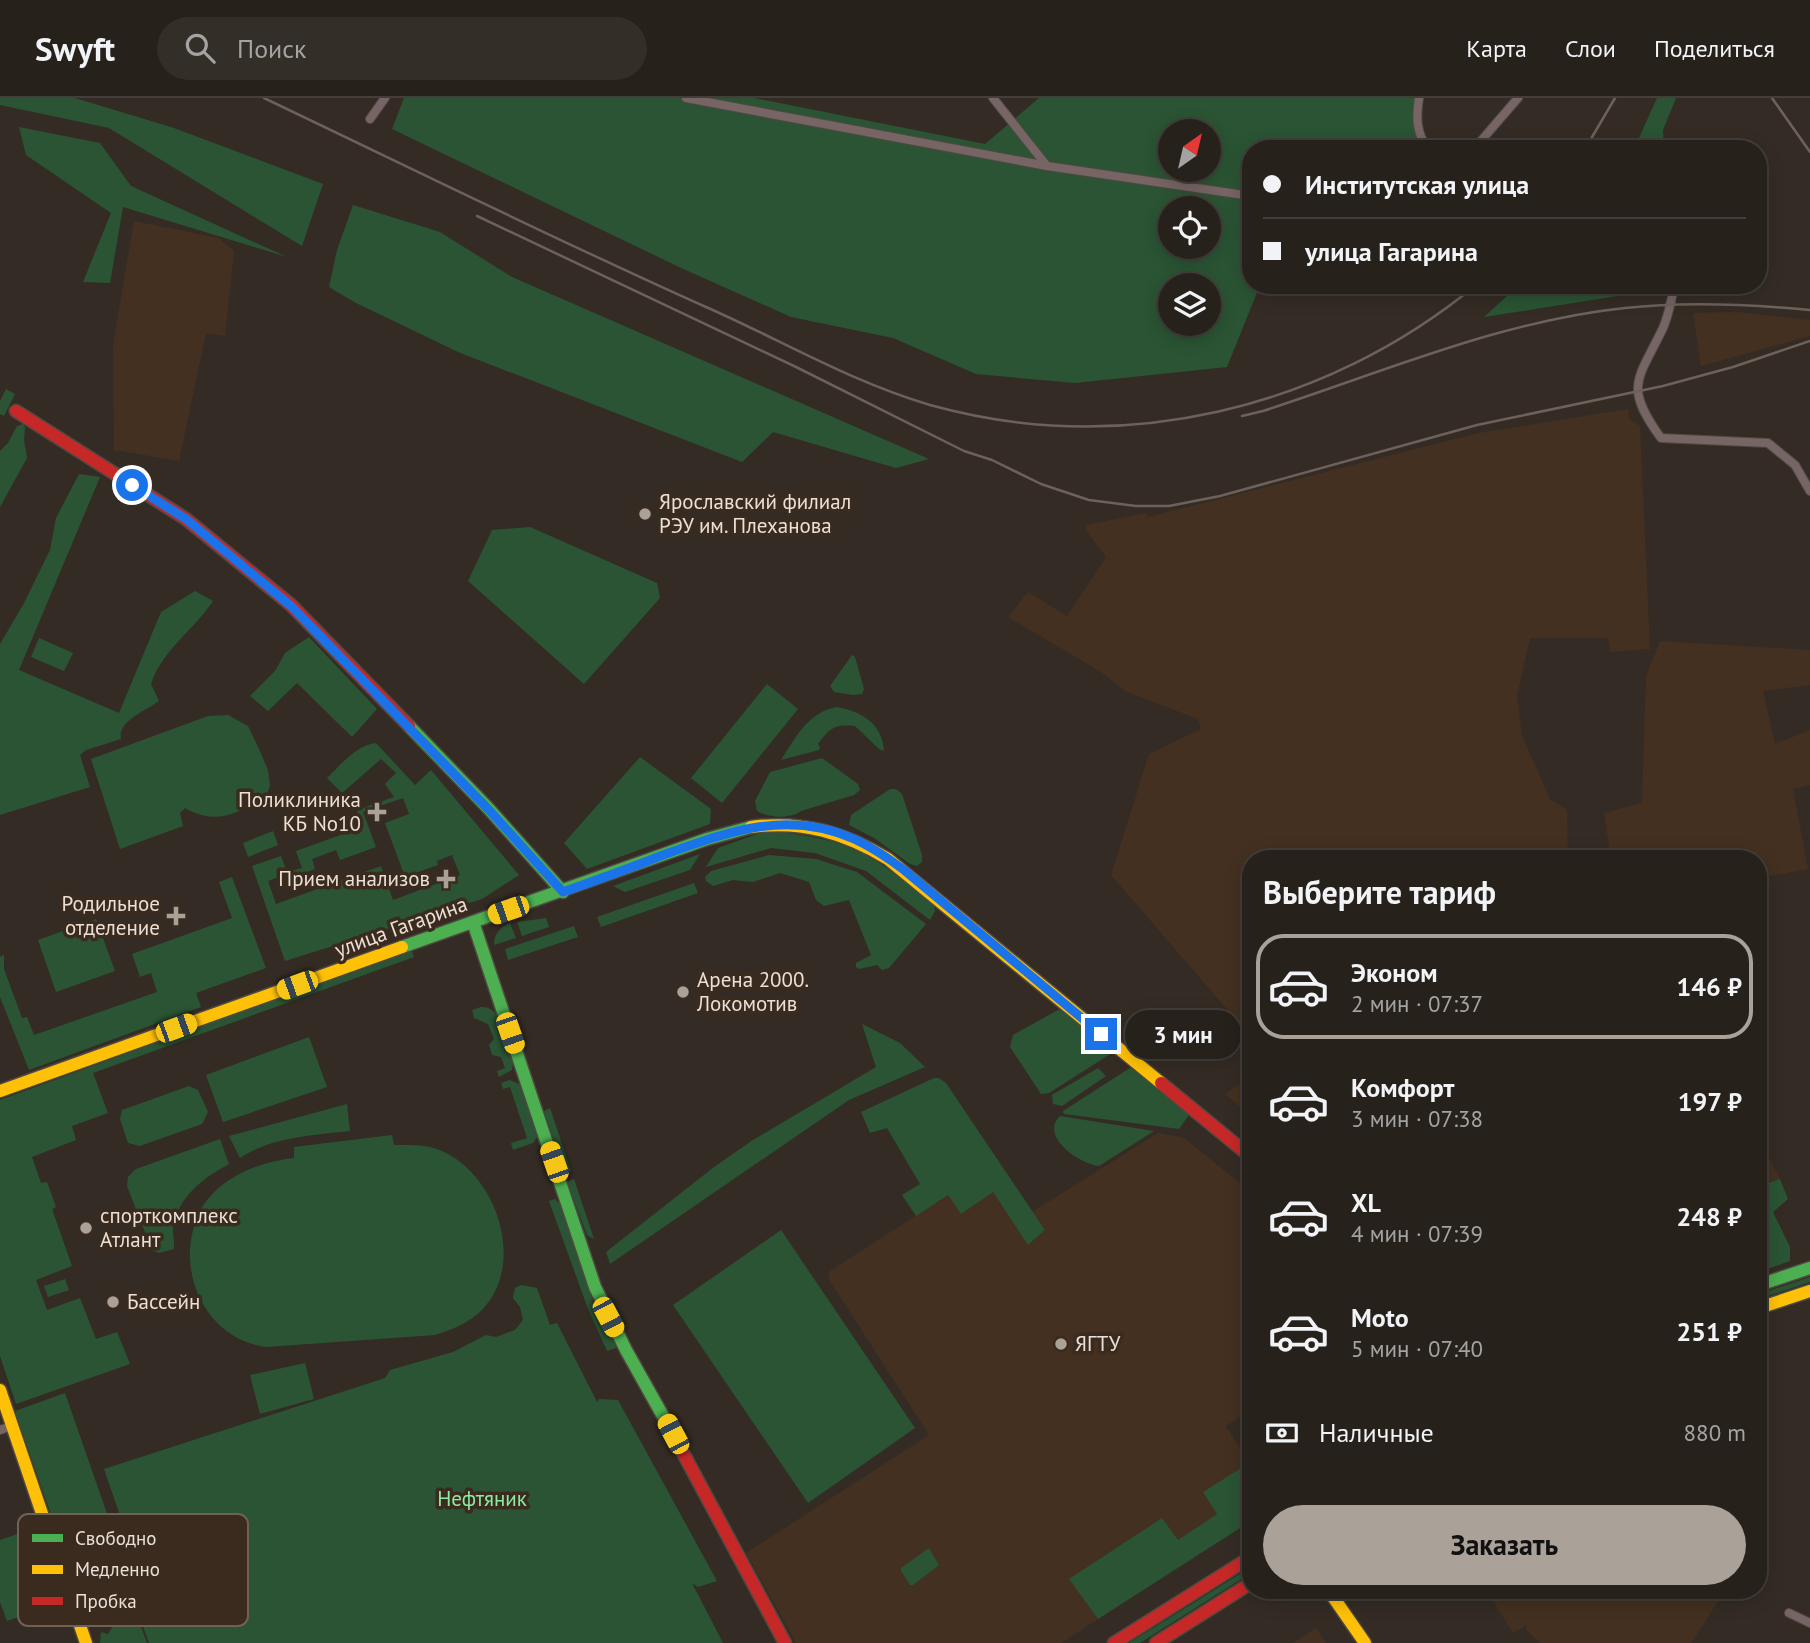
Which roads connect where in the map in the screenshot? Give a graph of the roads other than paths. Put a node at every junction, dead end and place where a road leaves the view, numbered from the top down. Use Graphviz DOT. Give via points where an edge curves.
graph roads {
  1 [pos="385,98"];
  2 [pos="686,98"];
  3 [pos="993,98"];
  4 [pos="1419,98"];
  5 [pos="1518,98"];
  6 [pos="370,119"];
  7 [pos="1419,137"];
  8 [pos="1421,140"];
  9 [pos="1482,140"];
  10 [pos="1046,166"];
  11 [pos="1242,196"];
  12 [pos="1673,294"];
  13 [pos="16,411"];
  14 [pos="1810,491"];
  15 [pos="563,892"];
  16 [pos="473,922"];
  17 [pos="0,1091"];
  18 [pos="1242,1150"];
  19 [pos="1810,1268"];
  20 [pos="1767,1282"];
  21 [pos="1810,1291"];
  22 [pos="1767,1305"];
  23 [pos="0,1390"];
  24 [pos="6,1428"];
  25 [pos="38,1514"];
  26 [pos="1242,1563"];
  27 [pos="1242,1589"];
  28 [pos="1335,1599"];
  29 [pos="1789,1613"];
  30 [pos="1810,1623"];
  31 [pos="80,1626"];
  32 [pos="86,1643"];
  33 [pos="785,1643"];
  34 [pos="1114,1643"];
  35 [pos="1156,1643"];
  36 [pos="1365,1643"];
  1 -- 6 [label="street"];
  2 -- 10 [label="street"];
  3 -- 10 [label="street"];
  4 -- 7 [label="street"];
  5 -- 9 [label="street"];
  7 -- 8 [label="street"];
  10 -- 11 [label="street"];
  12 -- 14 [label="street" via="1665,325 1636,391 1643,414 1661,438 1768,443 1795,465"];
  13 -- 15 [label="street" via="186,519 291,606"];
  15 -- 16 [label="street, улица Гагарина"];
  15 -- 18 [label="street, улица Гагарина" via="726,832 762,825 800,826 852,838 904,870"];
  16 -- 17 [label="street, улица Гагарина"];
  16 -- 33 [label="street" via="595,1287"];
  19 -- 20 [label="street"];
  21 -- 22 [label="street"];
  23 -- 24 [label="street"];
  24 -- 25 [label="street"];
  26 -- 34 [label="street"];
  27 -- 35 [label="street"];
  28 -- 36 [label="street"];
  29 -- 30 [label="street"];
  31 -- 32 [label="street"];
}
